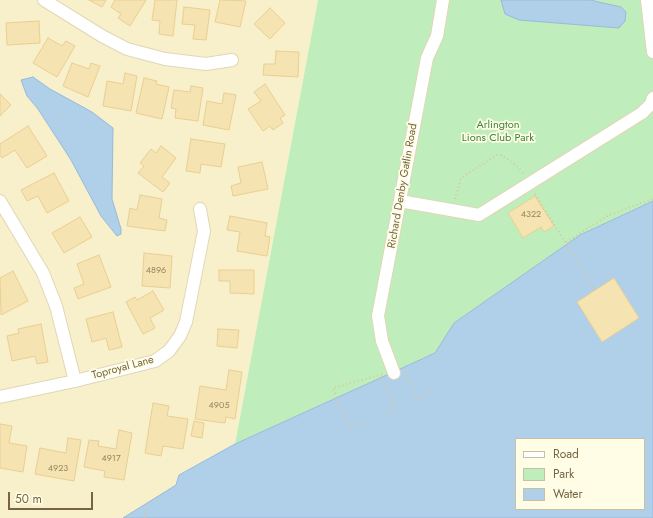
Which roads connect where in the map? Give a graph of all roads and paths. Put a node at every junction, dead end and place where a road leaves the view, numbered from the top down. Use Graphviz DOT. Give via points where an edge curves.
graph roads {
  1 [pos="44,0"];
  2 [pos="443,0"];
  3 [pos="647,0"];
  4 [pos="653,52"];
  5 [pos="232,60"];
  6 [pos="653,98"];
  7 [pos="653,199"];
  8 [pos="0,201"];
  9 [pos="400,201"];
  10 [pos="200,209"];
  11 [pos="595,290"];
  12 [pos="393,371"];
  13 [pos="381,375"];
  14 [pos="75,381"];
  15 [pos="425,389"];
  16 [pos="0,397"];
  17 [pos="385,408"];
  18 [pos="363,422"];
  19 [pos="148,502"];
  20 [pos="145,518"];
  1 -- 5 [label="street" via="127,50 165,59 206,64"];
  2 -- 9 [label="street, Richard Denby Gatlin Road" via="437,36 427,58"];
  3 -- 4 [label="street"];
  6 -- 9 [label="street" via="642,113 479,215"];
  7 -- 11 [label="path" via="609,215 566,242"];
  8 -- 14 [label="street" via="42,274 53,299"];
  9 -- 12 [label="street, Richard Denby Gatlin Road" via="378,316 382,340"];
  10 -- 14 [label="street, Toproyal Lane" via="204,231 186,322 180,336 169,351 155,361"];
  12 -- 13 [label="path"];
  12 -- 15 [label="path" via="403,365 417,399 427,396"];
  13 -- 17 [label="path" via="395,409 387,412"];
  13 -- 18 [label="path" via="333,388 349,428"];
  14 -- 16 [label="street, Toproyal Lane"];
  19 -- 20 [label="path"];
}
